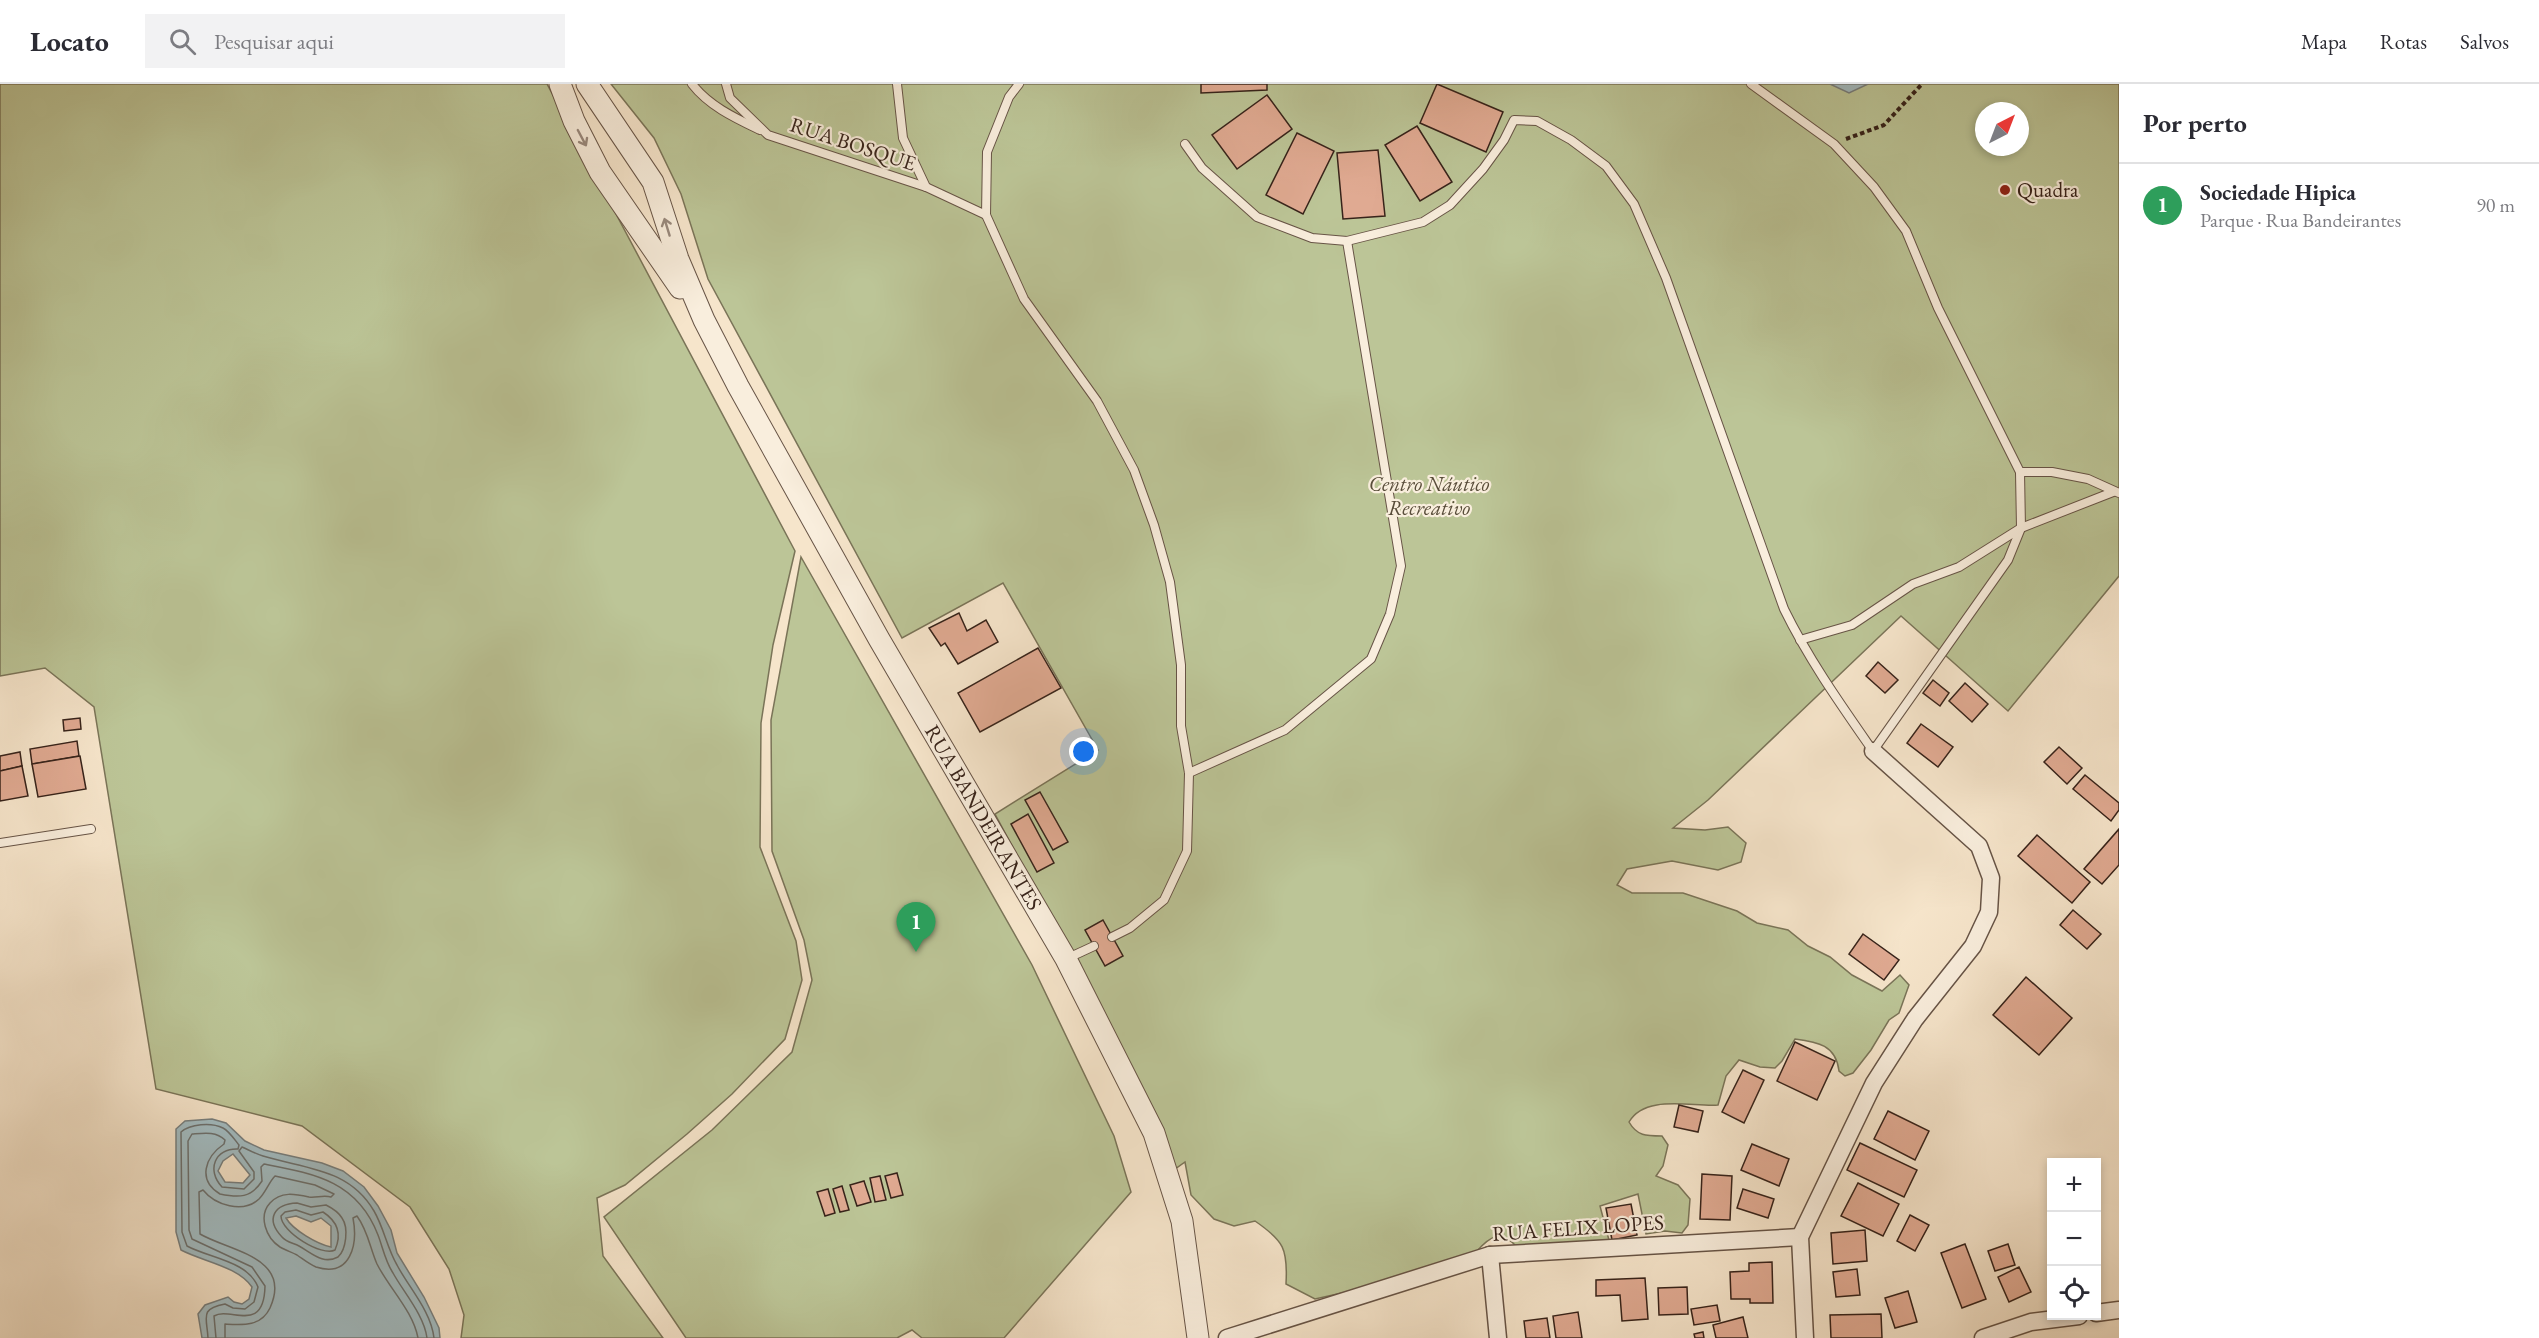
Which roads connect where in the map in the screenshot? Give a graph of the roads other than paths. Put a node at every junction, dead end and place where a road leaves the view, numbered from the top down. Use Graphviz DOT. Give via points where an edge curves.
graph roads {
  1 [pos="560,84"];
  2 [pos="587,84"];
  3 [pos="692,84"];
  4 [pos="726,84"];
  5 [pos="897,84"];
  6 [pos="1019,84"];
  7 [pos="1751,84"];
  8 [pos="768,135"];
  9 [pos="1185,144"];
  10 [pos="926,187"];
  11 [pos="986,214"];
  12 [pos="1347,241"];
  13 [pos="704,320"];
  14 [pos="2020,472"];
  15 [pos="2116,493"];
  16 [pos="2021,528"];
  17 [pos="1800,640"];
  18 [pos="1873,751"];
  19 [pos="1189,772"];
  20 [pos="91,829"];
  21 [pos="0,843"];
  22 [pos="1112,937"];
  23 [pos="1094,946"];
  24 [pos="1066,959"];
  25 [pos="1800,1238"];
  26 [pos="1490,1255"];
  27 [pos="2119,1310"];
  28 [pos="2101,1312"];
  29 [pos="2047,1320"];
  30 [pos="1198,1338"];
  31 [pos="1227,1338"];
  32 [pos="1498,1338"];
  33 [pos="1805,1338"];
  34 [pos="1983,1338"];
  1 -- 13 [label="street, RUA BANDEIRANTES, one-way" via="600,172"];
  13 -- 2 [label="street, RUA BANDEIRANTES, one-way" via="678,259 653,182"];
  3 -- 8 [label="lane, RUA BOSQUE" via="702,97 724,112"];
  4 -- 8 [label="lane, RUA BOSQUE" via="730,98"];
  5 -- 10 [label="lane" via="903,138"];
  6 -- 11 [label="lane" via="1009,97 987,152"];
  7 -- 14 [label="lane" via="1834,144 1874,187 1906,231 1938,308"];
  8 -- 10 [label="lane, RUA BOSQUE"];
  9 -- 12 [label="lane" via="1202,168 1257,217 1312,238"];
  10 -- 11 [label="lane, RUA BOSQUE"];
  11 -- 19 [label="lane" via="1024,299 1097,401 1134,470 1170,582 1181,665 1181,726"];
  12 -- 17 [label="lane" via="1423,222 1450,205 1483,169 1514,120 1536,121 1606,166 1634,204 1666,278 1758,539"];
  12 -- 19 [label="lane" via="1401,566 1390,614 1371,659 1285,730"];
  13 -- 24 [label="street, RUA BANDEIRANTES" via="879,639"];
  14 -- 15 [label="lane" via="2088,479"];
  14 -- 16 [label="lane"];
  15 -- 16 [label="lane"];
  16 -- 17 [label="lane" via="1959,567 1913,584 1852,625"];
  16 -- 18 [label="lane" via="2008,560 1985,595"];
  17 -- 18 [label="lane"];
  18 -- 25 [label="street" via="1979,846 1991,878 1989,912 1973,946 1915,1019 1874,1083"];
  19 -- 22 [label="lane" via="1187,851 1164,900 1130,928"];
  20 -- 21 [label="lane"];
  23 -- 24 [label="lane"];
  24 -- 30 [label="street, RUA BANDEIRANTES" via="1155,1133 1182,1221"];
  25 -- 26 [label="street, RUA FELIX LOPES"];
  25 -- 33 [label="street"];
  26 -- 31 [label="street, RUA FELIX LOPES"];
  26 -- 32 [label="street"];
  27 -- 28 [label="street"];
  29 -- 34 [label="street"];
}
